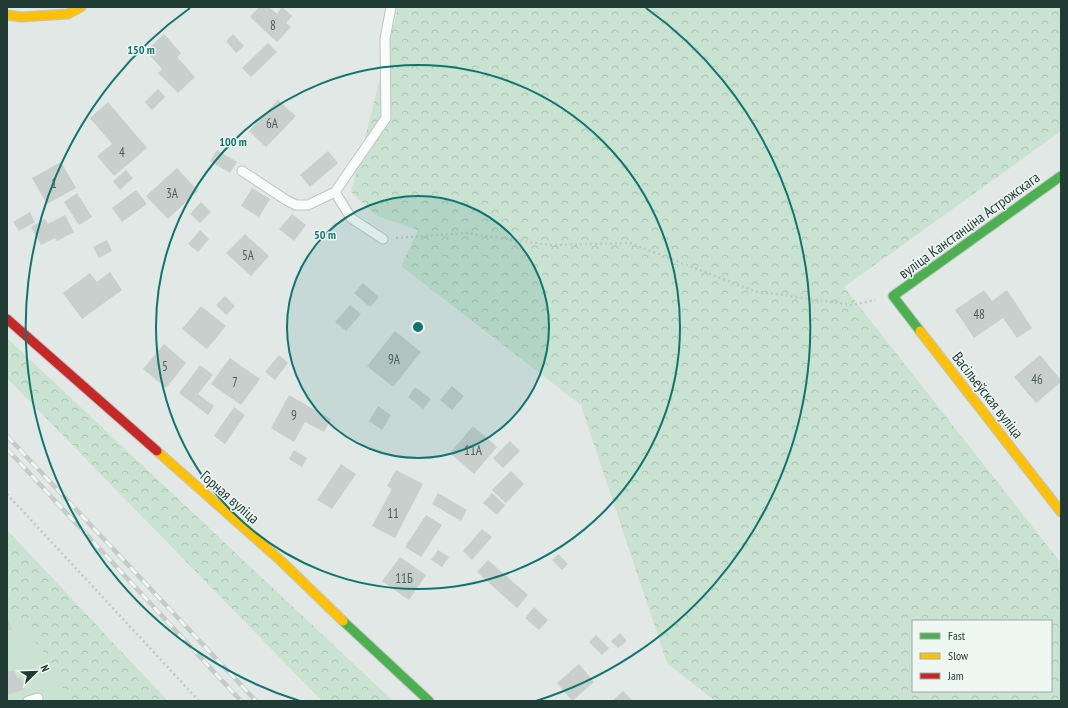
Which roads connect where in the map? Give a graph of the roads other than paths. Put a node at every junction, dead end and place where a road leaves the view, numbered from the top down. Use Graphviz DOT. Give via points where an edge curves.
graph roads {
  1 [pos="81,7"];
  2 [pos="391,7"];
  3 [pos="7,15"];
  4 [pos="242,171"];
  5 [pos="1061,176"];
  6 [pos="335,192"];
  7 [pos="383,239"];
  8 [pos="893,296"];
  9 [pos="7,319"];
  10 [pos="1061,512"];
  11 [pos="38,698"];
  12 [pos="28,701"];
  13 [pos="429,701"];
  1 -- 3 [label="street" via="68,14 20,17"];
  2 -- 6 [label="lane" via="385,39 386,118"];
  4 -- 6 [label="lane" via="296,205 308,205"];
  5 -- 8 [label="street, вуліца Канстанціна Астрожскага"];
  6 -- 7 [label="lane" via="351,218"];
  8 -- 10 [label="street, Васільеўская вуліца"];
  9 -- 13 [label="street, Горная вуліца" via="280,560"];
  11 -- 12 [label="lane"];
}
